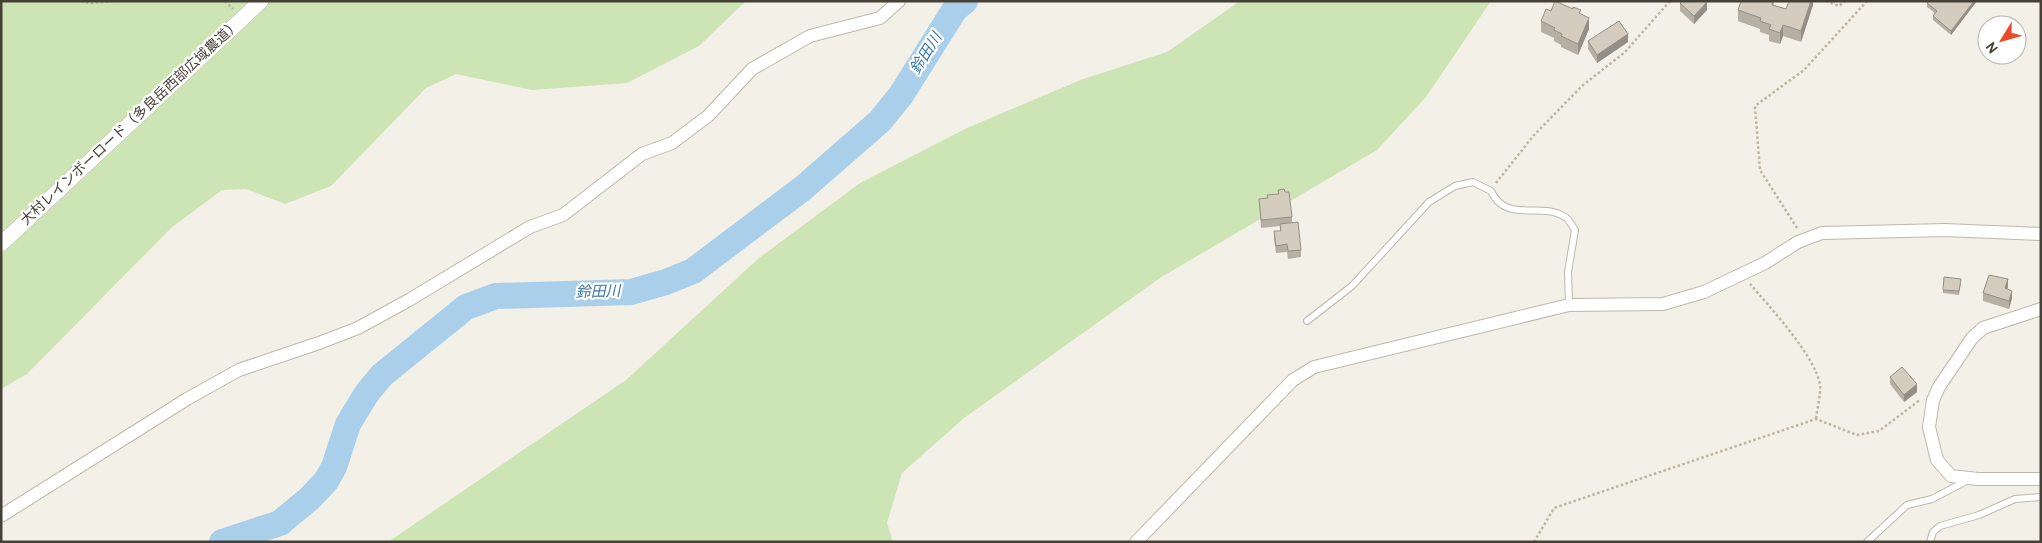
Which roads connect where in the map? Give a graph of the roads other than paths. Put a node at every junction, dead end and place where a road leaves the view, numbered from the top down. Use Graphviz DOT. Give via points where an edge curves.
graph roads {
  1 [pos="261,1"];
  2 [pos="899,1"];
  3 [pos="2041,234"];
  4 [pos="1,244"];
  5 [pos="1569,305"];
  6 [pos="2041,308"];
  7 [pos="1307,321"];
  8 [pos="1972,478"];
  9 [pos="2041,479"];
  10 [pos="2041,497"];
  11 [pos="1,516"];
  12 [pos="1136,542"];
  13 [pos="1867,542"];
  14 [pos="1930,542"];
  1 -- 4 [label="street, 大村レインボーロード（多良岳西部広域農道）"];
  2 -- 11 [label="street" via="880,18 810,36 752,69 708,116 672,143 642,154 563,215 530,227 358,328 239,370"];
  3 -- 5 [label="street" via="1926,230 1822,233 1704,292 1663,304"];
  5 -- 7 [label="lane" via="1568,272 1575,230 1565,217 1548,212 1507,209 1494,198 1491,190 1473,182 1455,186 1429,202 1352,286"];
  5 -- 12 [label="street" via="1314,367 1293,380"];
  6 -- 8 [label="street" via="1983,328 1972,338 1933,400 1929,427 1936,460 1951,476"];
  8 -- 9 [label="street"];
  8 -- 13 [label="lane" via="1932,499 1906,505"];
  10 -- 14 [label="lane" via="2015,499 1979,515 1940,526 1933,532"];
}
